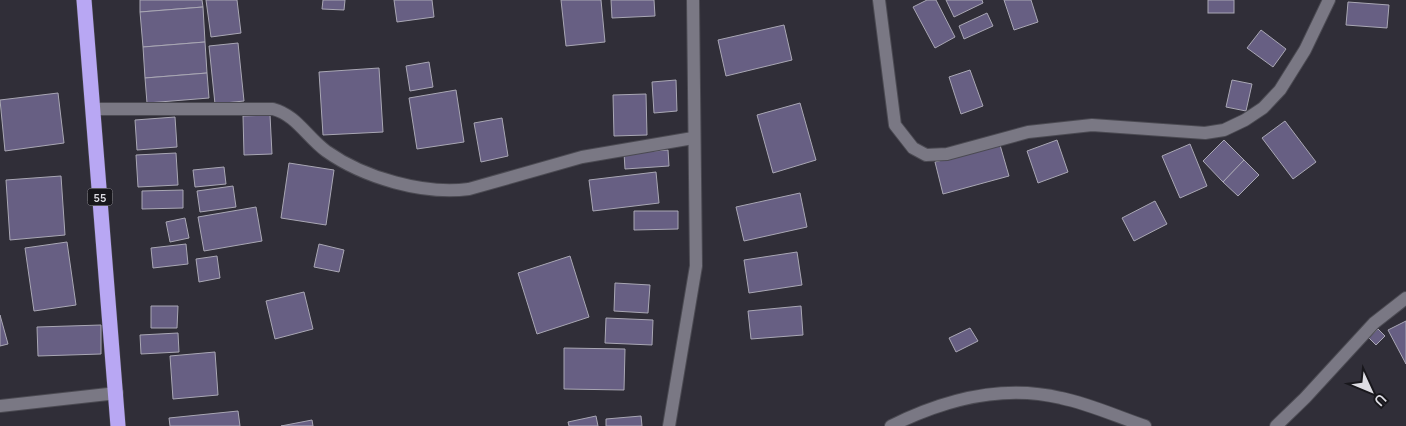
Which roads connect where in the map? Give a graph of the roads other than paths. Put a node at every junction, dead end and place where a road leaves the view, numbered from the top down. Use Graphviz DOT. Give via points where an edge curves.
graph roads {
  1 [pos="84,0"];
  2 [pos="694,0"];
  3 [pos="879,0"];
  4 [pos="1328,0"];
  5 [pos="93,109"];
  6 [pos="693,138"];
  7 [pos="1406,298"];
  8 [pos="117,393"];
  9 [pos="0,406"];
  10 [pos="118,426"];
  11 [pos="669,426"];
  12 [pos="891,426"];
  13 [pos="1145,426"];
  14 [pos="1276,426"];
  1 -- 5 [label="highway, 55"];
  2 -- 6 [label="street"];
  3 -- 4 [label="street" via="895,125 912,148 926,155 947,154 1028,132 1092,125 1205,133 1224,130 1263,108 1280,90 1305,50"];
  5 -- 6 [label="street" via="273,108 294,119 326,151 363,172 384,180 453,191 582,157"];
  5 -- 8 [label="highway, 55"];
  6 -- 11 [label="street" via="696,266"];
  7 -- 14 [label="street" via="1374,323"];
  8 -- 9 [label="street"];
  8 -- 10 [label="highway, 55"];
  12 -- 13 [label="street" via="951,402 1011,393 1061,398"];
}
